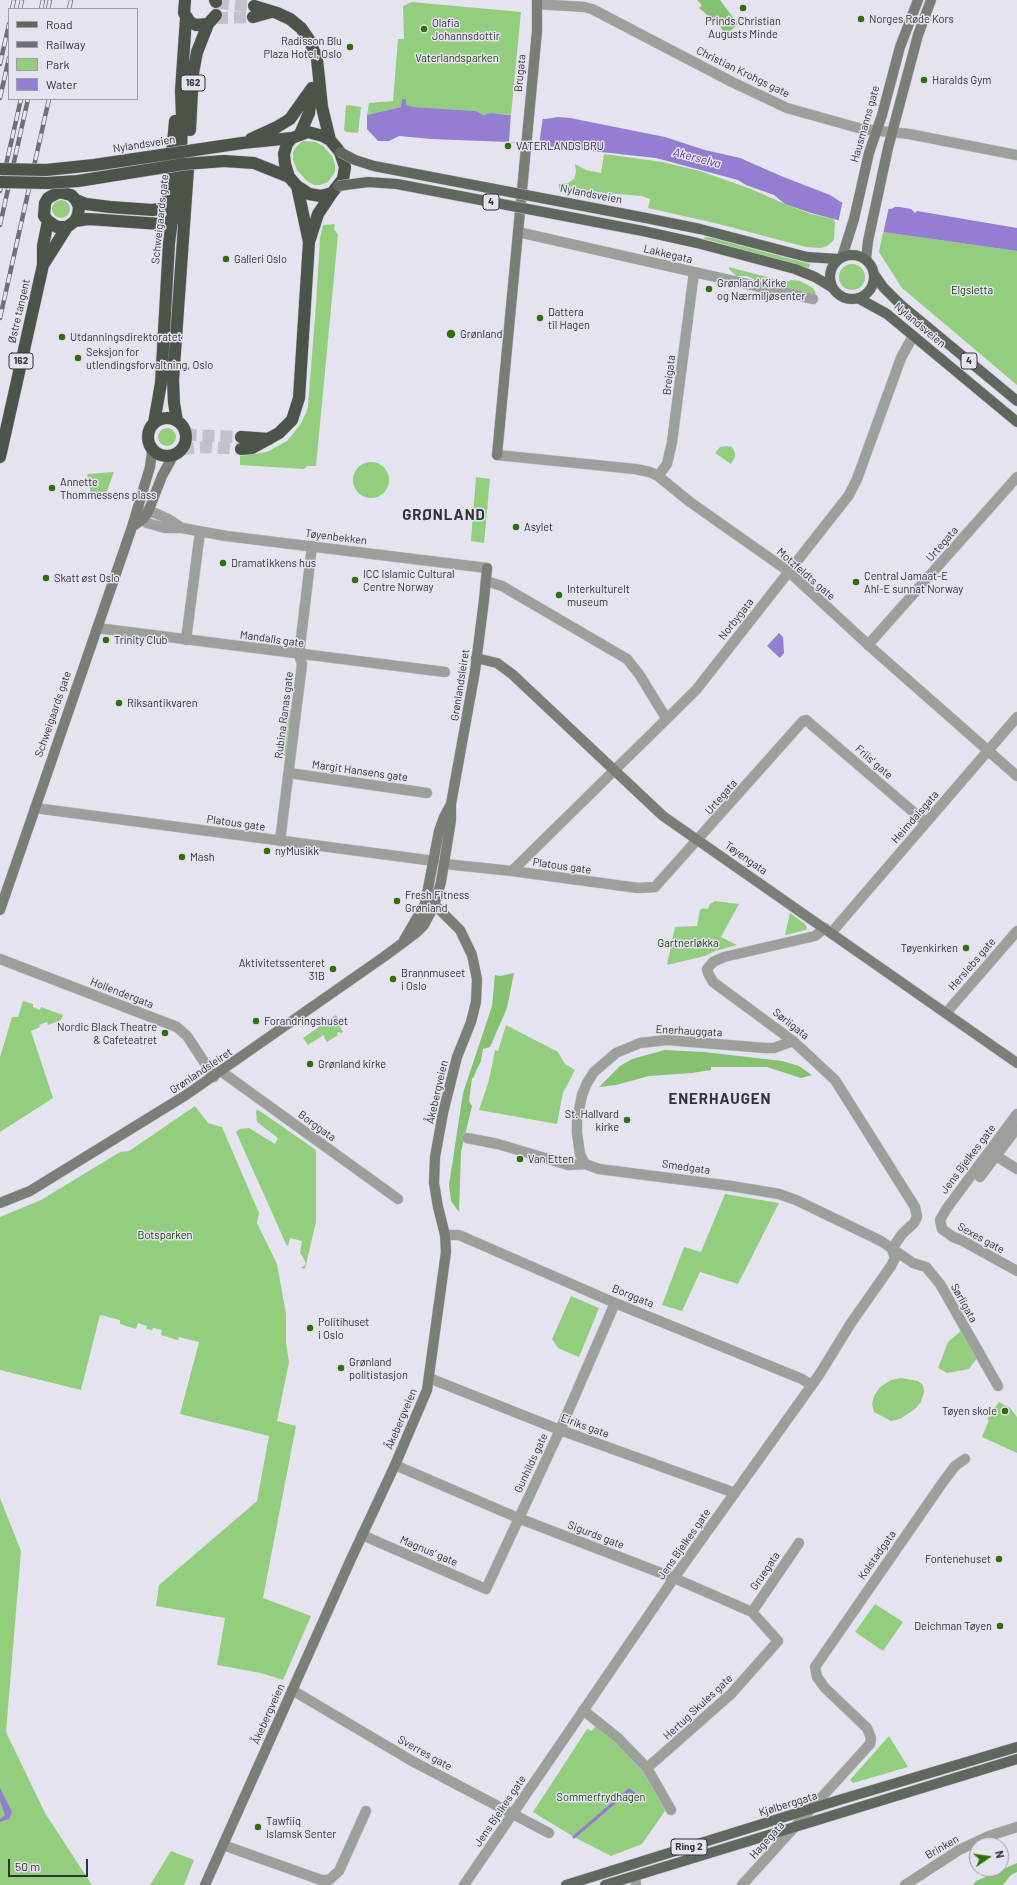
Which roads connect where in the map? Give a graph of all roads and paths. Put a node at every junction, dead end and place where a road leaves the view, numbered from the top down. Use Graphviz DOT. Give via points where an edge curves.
graph roads {
  1 [pos="185,0"];
  2 [pos="918,0"];
  3 [pos="931,0"];
  4 [pos="537,2"];
  5 [pos="253,11"];
  6 [pos="186,18"];
  7 [pos="318,65"];
  8 [pos="312,88"];
  9 [pos="181,91"];
  10 [pos="876,131"];
  11 [pos="892,132"];
  12 [pos="296,136"];
  13 [pos="330,140"];
  14 [pos="242,144"];
  15 [pos="340,152"];
  16 [pos="1017,155"];
  17 [pos="0,169"];
  18 [pos="0,182"];
  19 [pos="293,182"];
  20 [pos="335,190"];
  21 [pos="76,200"];
  22 [pos="187,202"];
  23 [pos="48,221"];
  24 [pos="167,222"];
  25 [pos="71,224"];
  26 [pos="518,232"];
  27 [pos="309,242"];
  28 [pos="840,258"];
  29 [pos="866,259"];
  30 [pos="43,265"];
  31 [pos="694,272"];
  32 [pos="874,274"];
  33 [pos="833,288"];
  34 [pos="858,298"];
  35 [pos="812,299"];
  36 [pos="913,336"];
  37 [pos="1017,401"];
  38 [pos="175,420"];
  39 [pos="1017,422"];
  40 [pos="154,423"];
  41 [pos="241,443"];
  42 [pos="152,451"];
  43 [pos="173,456"];
  44 [pos="0,457"];
  45 [pos="658,476"];
  46 [pos="1017,477"];
  47 [pos="142,514"];
  48 [pos="200,532"];
  49 [pos="312,546"];
  50 [pos="487,568"];
  51 [pos="788,571"];
  52 [pos="486,581"];
  53 [pos="97,628"];
  54 [pos="186,640"];
  55 [pos="868,645"];
  56 [pos="299,655"];
  57 [pos="476,658"];
  58 [pos="445,672"];
  59 [pos="1017,717"];
  60 [pos="666,718"];
  61 [pos="806,720"];
  62 [pos="988,751"];
  63 [pos="615,771"];
  64 [pos="289,773"];
  65 [pos="1017,776"];
  66 [pos="427,792"];
  67 [pos="451,804"];
  68 [pos="34,808"];
  69 [pos="925,822"];
  70 [pos="698,840"];
  71 [pos="280,841"];
  72 [pos="434,861"];
  73 [pos="444,864"];
  74 [pos="512,871"];
  75 [pos="652,888"];
  76 [pos="430,905"];
  77 [pos="0,910"];
  78 [pos="828,930"];
  79 [pos="1017,931"];
  80 [pos="0,959"];
  81 [pos="946,1013"];
  82 [pos="793,1041"];
  83 [pos="1017,1063"];
  84 [pos="218,1075"];
  85 [pos="1017,1114"];
  86 [pos="1017,1128"];
  87 [pos="467,1138"];
  88 [pos="996,1156"];
  89 [pos="585,1164"];
  90 [pos="1017,1169"];
  91 [pos="980,1177"];
  92 [pos="398,1199"];
  93 [pos="0,1203"];
  94 [pos="940,1220"];
  95 [pos="445,1235"];
  96 [pos="892,1248"];
  97 [pos="1017,1271"];
  98 [pos="615,1302"];
  99 [pos="428,1378"];
  100 [pos="811,1385"];
  101 [pos="998,1386"];
  102 [pos="560,1430"];
  103 [pos="965,1460"];
  104 [pos="395,1465"];
  105 [pos="735,1493"];
  106 [pos="518,1518"];
  107 [pos="362,1535"];
  108 [pos="798,1543"];
  109 [pos="674,1578"];
  110 [pos="486,1589"];
  111 [pos="752,1612"];
  112 [pos="778,1641"];
  113 [pos="292,1690"];
  114 [pos="583,1710"];
  115 [pos="871,1738"];
  116 [pos="1017,1747"];
  117 [pos="1017,1759"];
  118 [pos="647,1768"];
  119 [pos="812,1809"];
  120 [pos="670,1810"];
  121 [pos="366,1811"];
  122 [pos="513,1814"];
  123 [pos="795,1827"];
  124 [pos="1017,1827"];
  125 [pos="549,1833"];
  126 [pos="223,1845"];
  127 [pos="636,1880"];
  128 [pos="204,1885"];
  129 [pos="464,1885"];
  130 [pos="566,1885"];
  131 [pos="605,1885"];
  132 [pos="742,1885"];
  133 [pos="905,1885"];
  1 -- 6 [label="highway, Schweigaards gate / 162" via="183,8"];
  2 -- 10 [label="street, Hausmanns gate" via="900,47"];
  3 -- 11 [label="street" via="918,34"];
  4 -- 10 [label="street, Christian Krohgs gate" via="592,9 763,98 787,108"];
  4 -- 26 [label="street, Brugata"];
  5 -- 7 [label="highway" via="271,12 290,19 310,41"];
  6 -- 9 [label="highway, Schweigaards gate / 162"];
  6 -- 22 [label="highway, 162" via="196,25 214,19 197,52 193,73"];
  7 -- 8 [label="highway"];
  7 -- 13 [label="highway" via="322,107"];
  8 -- 12 [label="highway" via="312,102"];
  8 -- 14 [label="highway" via="290,119"];
  9 -- 21 [label="highway, 162" via="172,142 166,206 160,210 153,210 86,204"];
  9 -- 24 [label="highway, Schweigaards gate / 162" via="181,152"];
  10 -- 11 [label="street, Christian Krohgs gate"];
  10 -- 28 [label="street, Hausmanns gate" via="868,154 849,236"];
  11 -- 16 [label="street, Christian Krohgs gate"];
  11 -- 29 [label="street"];
  12 -- 13 [label="highway, Nylandsveien" via="314,133"];
  12 -- 14 [label="highway, Nylandsveien"];
  12 -- 19 [label="highway" via="287,144 284,154 285,164"];
  13 -- 15 [label="highway, Nylandsveien"];
  14 -- 17 [label="highway, Nylandsveien, bridge" via="46,170"];
  15 -- 20 [label="highway, Nylandsveien" via="345,167 343,179"];
  15 -- 28 [label="main road, Nylandsveien / 4, bridge" via="374,166 700,229 807,257"];
  18 -- 19 [label="highway, Nylandsveien, bridge" via="47,183 224,161 254,163"];
  19 -- 20 [label="highway, Nylandsveien" via="304,192 315,196"];
  19 -- 27 [label="highway"];
  20 -- 27 [label="highway" via="318,214"];
  20 -- 33 [label="main road, Nylandsveien / 4, bridge" via="368,182 397,184 643,231 795,269"];
  21 -- 23 [label="highway, 162" via="71,195 59,192 48,198 44,209"];
  21 -- 25 [label="highway, 162" via="79,207 78,215"];
  22 -- 24 [label="highway, 162" via="181,215"];
  22 -- 38 [label="highway, 162" via="173,380"];
  23 -- 25 [label="highway" via="57,227"];
  23 -- 30 [label="highway, Østre tangent / 162" via="43,246"];
  24 -- 25 [label="highway" via="88,219"];
  24 -- 40 [label="highway, Schweigaards gate / 162" via="169,243 161,383"];
  25 -- 30 [label="highway, Østre tangent / 162"];
  26 -- 31 [label="street, Lakkegata"];
  26 -- 45 [label="street, Motzfeldts gate" via="497,455 635,469"];
  27 -- 41 [label="highway" via="301,388 295,414 287,426 269,439"];
  28 -- 29 [label="main road, Nylandsveien" via="857,255"];
  28 -- 33 [label="main road" via="830,273"];
  29 -- 32 [label="main road, Nylandsveien"];
  30 -- 44 [label="highway, Østre tangent / 162"];
  31 -- 35 [label="street, Lakkegata"];
  31 -- 45 [label="street, Breigata" via="672,442 667,464"];
  32 -- 34 [label="main road" via="871,289"];
  32 -- 37 [label="main road, Nylandsveien / 4" via="900,304"];
  33 -- 34 [label="main road, Nylandsveien" via="847,298"];
  34 -- 36 [label="main road, Nylandsveien / 4" via="879,308"];
  36 -- 39 [label="main road, Nylandsveien / 4"];
  36 -- 51 [label="street, Norbygata" via="901,358 852,488 796,564"];
  38 -- 40 [label="highway" via="162,418"];
  38 -- 43 [label="highway, 162" via="183,427 186,441 182,449"];
  40 -- 42 [label="highway, 162" via="147,436"];
  42 -- 43 [label="highway" via="162,456"];
  42 -- 47 [label="street, Schweigaards gate"];
  43 -- 47 [label="street, Schweigaards gate"];
  45 -- 51 [label="street, Motzfeldts gate" via="690,502"];
  46 -- 55 [label="street, Urtegata"];
  47 -- 48 [label="street, Tøyenbekken" via="168,519 182,528"];
  47 -- 53 [label="street, Schweigaards gate" via="132,527"];
  48 -- 49 [label="street, Tøyenbekken"];
  48 -- 54 [label="street"];
  49 -- 50 [label="street, Tøyenbekken"];
  49 -- 56 [label="street, Rubina Ranas gate"];
  50 -- 52 [label="street, Grønlandsleiret"];
  51 -- 55 [label="street, Motzfeldts gate"];
  51 -- 60 [label="street, Norbygata" via="696,690"];
  52 -- 57 [label="street, Grønlandsleiret"];
  52 -- 60 [label="street" via="502,586 627,659"];
  53 -- 54 [label="street, Mandalls gate"];
  53 -- 68 [label="street, Schweigaards gate"];
  54 -- 56 [label="street, Mandalls gate"];
  55 -- 62 [label="street, Motzfeldts gate"];
  56 -- 58 [label="street, Mandalls gate"];
  56 -- 64 [label="street, Rubina Ranas gate" via="302,664"];
  57 -- 63 [label="street, Tøyengata" via="493,662 512,674"];
  57 -- 67 [label="street, Grønlandsleiret"];
  59 -- 62 [label="street, Heimdalsgata"];
  60 -- 63 [label="street, Norbygata"];
  61 -- 69 [label="street, Friis' gate"];
  61 -- 70 [label="street, Urtegata"];
  62 -- 65 [label="street, Motzfeldts gate"];
  62 -- 69 [label="street, Heimdalsgata"];
  63 -- 70 [label="street, Tøyengata" via="655,809"];
  63 -- 74 [label="street, Norbygata"];
  64 -- 66 [label="street, Margit Hansens gate"];
  64 -- 71 [label="street, Rubina Ranas gate"];
  67 -- 72 [label="street, Grønlandsleiret" via="444,816"];
  67 -- 73 [label="street, Grønlandsleiret"];
  68 -- 71 [label="street, Platous gate"];
  68 -- 77 [label="street, Schweigaards gate"];
  69 -- 78 [label="street, Heimdalsgata"];
  70 -- 75 [label="street, Urtegata" via="668,875"];
  70 -- 78 [label="street, Tøyengata"];
  71 -- 72 [label="street, Platous gate"];
  72 -- 76 [label="street, Grønlandsleiret"];
  73 -- 74 [label="street, Platous gate"];
  73 -- 76 [label="street, Grønlandsleiret" via="440,888"];
  74 -- 75 [label="street, Platous gate"];
  76 -- 84 [label="street, Grønlandsleiret" via="424,925 416,933"];
  76 -- 95 [label="street, Åkebergveien" via="460,930 472,955 477,979 476,1002 457,1057 435,1157 434,1183"];
  78 -- 81 [label="street, Tøyengata"];
  78 -- 82 [label="street, Sørligata" via="815,936 724,957 713,962 708,969 712,982"];
  79 -- 81 [label="street, Herslebs gate"];
  80 -- 84 [label="street, Hollendergata" via="177,1027"];
  81 -- 83 [label="street, Tøyengata"];
  82 -- 89 [label="street, Enerhauggata" via="774,1048 765,1048 667,1040 640,1043 616,1053 594,1072 582,1095 577,1133 580,1154"];
  82 -- 96 [label="street, Sørligata" via="822,1066 844,1092 915,1207 917,1217 914,1223"];
  84 -- 92 [label="street, Borggata"];
  84 -- 93 [label="street, Grønlandsleiret" via="45,1182 20,1196"];
  85 -- 94 [label="street, Jens Bjelkes gate"];
  86 -- 88 [label="street"];
  87 -- 89 [label="street, Smedgata" via="498,1144 568,1165"];
  88 -- 90 [label="street"];
  88 -- 91 [label="street"];
  89 -- 96 [label="street, Smedgata" via="599,1169 779,1194"];
  94 -- 97 [label="street, Sexes gate" via="942,1229 953,1237"];
  95 -- 98 [label="street, Borggata" via="459,1235"];
  95 -- 99 [label="street, Åkebergveien" via="446,1259"];
  96 -- 100 [label="street, Jens Bjelkes gate" via="894,1258 891,1266"];
  96 -- 101 [label="street, Sørligata" via="913,1263 926,1267 940,1284"];
  98 -- 100 [label="street, Borggata" via="802,1379"];
  98 -- 102 [label="street, Gunhilds gate"];
  99 -- 102 [label="street, Eiriks gate"];
  99 -- 104 [label="street, Åkebergveien" via="423,1401"];
  100 -- 105 [label="street, Jens Bjelkes gate"];
  102 -- 105 [label="street, Eiriks gate"];
  102 -- 106 [label="street, Gunhilds gate"];
  103 -- 115 [label="street, Kolstadgata" via="955,1466 939,1487 821,1657 815,1670 818,1679 865,1726"];
  104 -- 106 [label="street, Sigurds gate"];
  104 -- 107 [label="street, Åkebergveien"];
  105 -- 109 [label="street, Jens Bjelkes gate"];
  106 -- 109 [label="street, Sigurds gate"];
  106 -- 110 [label="street, Gunhilds gate"];
  107 -- 110 [label="street, Magnus’ gate"];
  107 -- 113 [label="street, Åkebergveien"];
  108 -- 111 [label="street, Gruegata"];
  109 -- 111 [label="street, Sigurds gate"];
  109 -- 114 [label="street, Jens Bjelkes gate"];
  111 -- 112 [label="street, Sigurds gate"];
  112 -- 118 [label="street, Hertug Skules gate" via="731,1694"];
  113 -- 122 [label="street, Sverres gate" via="412,1761"];
  113 -- 126 [label="street, Åkebergveien"];
  114 -- 118 [label="street" via="618,1738"];
  114 -- 122 [label="street, Jens Bjelkes gate"];
  115 -- 119 [label="street, Hagegata" via="868,1747"];
  116 -- 119 [label="main road, Kjølberggata / Ring 2"];
  117 -- 123 [label="main road, Ring 2"];
  118 -- 120 [label="street"];
  119 -- 123 [label="street, Hagegata"];
  119 -- 130 [label="main road, Kjølberggata / Ring 2"];
  121 -- 126 [label="street" via="340,1871 329,1880 321,1880"];
  122 -- 125 [label="street, Sverres gate"];
  122 -- 129 [label="street, Jens Bjelkes gate"];
  123 -- 127 [label="main road, Ring 2"];
  123 -- 132 [label="street, Hagegata"];
  124 -- 133 [label="street, Brinken" via="959,1850"];
  126 -- 128 [label="street, Åkebergveien"];
  127 -- 131 [label="main road, Ring 2"];
}
